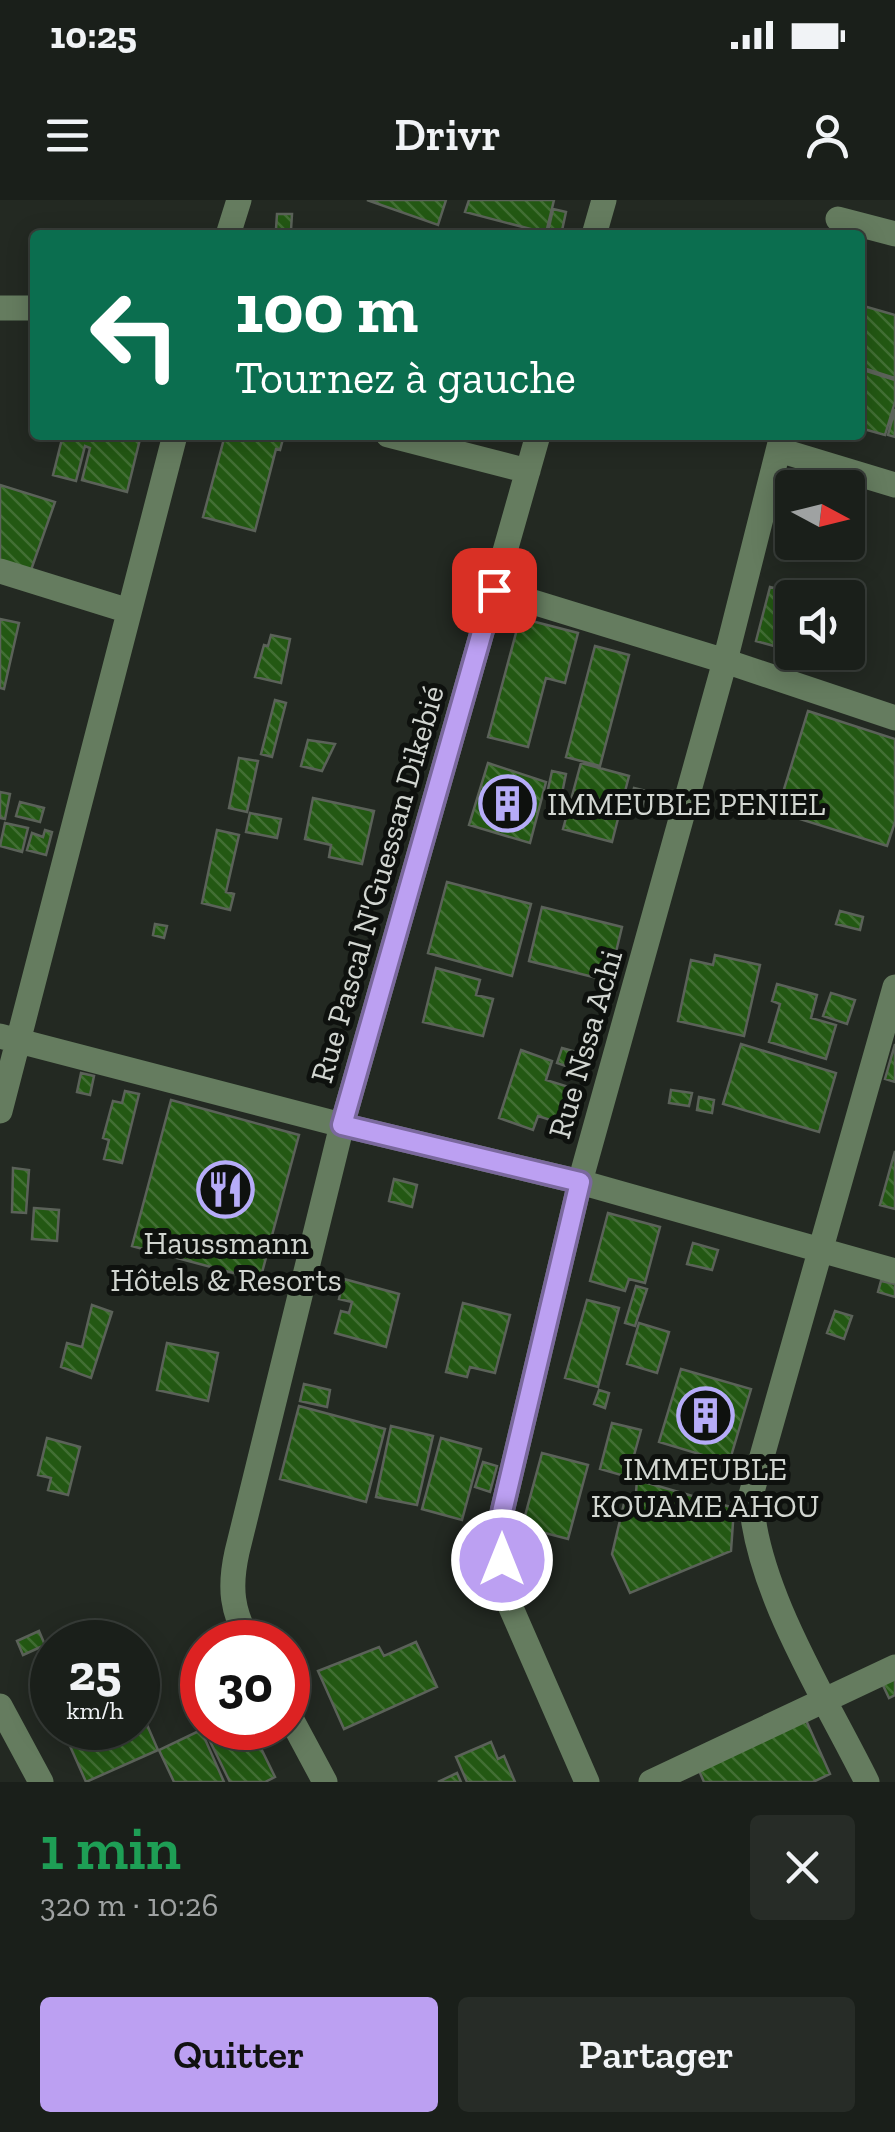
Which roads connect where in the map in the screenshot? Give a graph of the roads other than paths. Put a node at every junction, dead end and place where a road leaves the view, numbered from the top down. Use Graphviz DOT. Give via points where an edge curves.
graph roads {
  1 [pos="239,200"];
  2 [pos="604,200"];
  3 [pos="838,218"];
  4 [pos="230,230"];
  5 [pos="595,230"];
  6 [pos="895,234"];
  7 [pos="0,308"];
  8 [pos="30,308"];
  9 [pos="173,440"];
  10 [pos="407,440"];
  11 [pos="537,440"];
  12 [pos="780,442"];
  13 [pos="528,471"];
  14 [pos="895,485"];
  15 [pos="0,571"];
  16 [pos="494,590"];
  17 [pos="129,611"];
  18 [pos="725,660"];
  19 [pos="895,718"];
  20 [pos="895,987"];
  21 [pos="8,1038"];
  22 [pos="0,1111"];
  23 [pos="342,1125"];
  24 [pos="580,1182"];
  25 [pos="820,1251"];
  26 [pos="895,1271"];
  27 [pos="236,1620"];
  28 [pos="895,1667"];
  29 [pos="826,1700"];
  30 [pos="0,1706"];
  31 [pos="308,1750"];
  32 [pos="40,1782"];
  33 [pos="325,1782"];
  34 [pos="587,1782"];
  35 [pos="651,1782"];
  36 [pos="866,1782"];
  1 -- 4 [label="street"];
  2 -- 5 [label="street"];
  3 -- 6 [label="street"];
  7 -- 8 [label="street"];
  9 -- 17 [label="street"];
  10 -- 13 [label="street"];
  11 -- 13 [label="street, Rue Pascal N'Guessan Dikebié"];
  12 -- 14 [label="street"];
  12 -- 18 [label="street, Rue Nssa Achi"];
  13 -- 16 [label="street, Rue Pascal N'Guessan Dikebié"];
  15 -- 17 [label="street"];
  16 -- 18 [label="street"];
  16 -- 23 [label="street, Rue Pascal N'Guessan Dikebié"];
  17 -- 21 [label="street"];
  18 -- 19 [label="street"];
  18 -- 24 [label="street, Rue Nssa Achi"];
  20 -- 25 [label="street"];
  21 -- 22 [label="street"];
  21 -- 23 [label="street"];
  23 -- 24 [label="street"];
  23 -- 27 [label="street, Rue Pascal N'Guessan Dikebié" via="230,1582"];
  24 -- 25 [label="street"];
  24 -- 34 [label="street, Rue Nssa Achi" via="502,1512 502,1560 508,1601"];
  25 -- 26 [label="street"];
  25 -- 29 [label="street" via="750,1496 758,1548"];
  28 -- 29 [label="street"];
  29 -- 35 [label="street"];
  29 -- 36 [label="street"];
  30 -- 32 [label="street"];
  31 -- 33 [label="street"];
}
